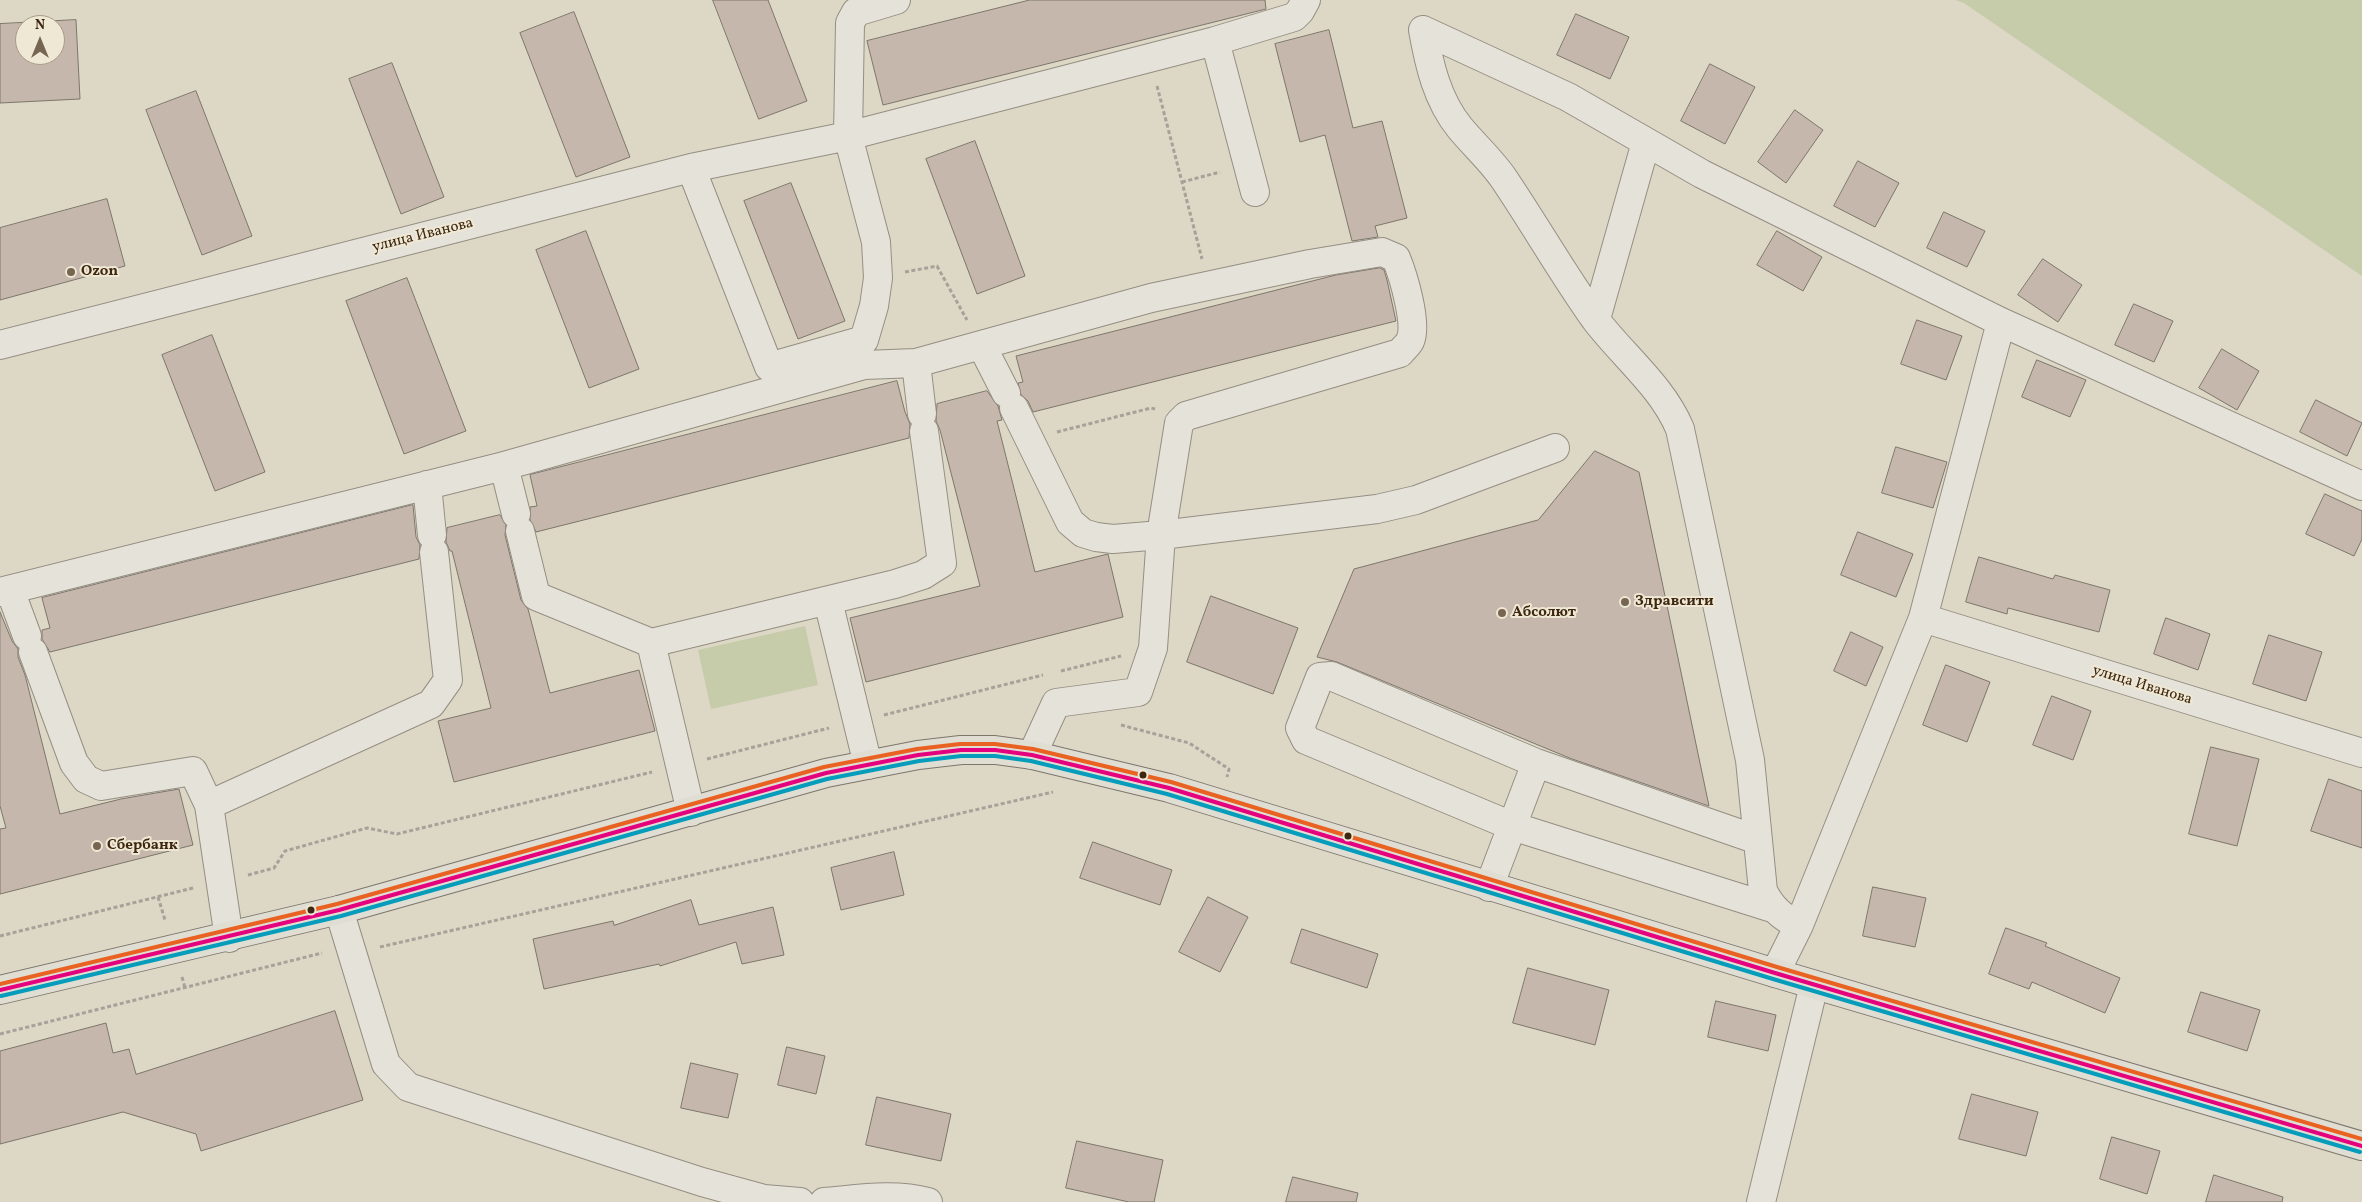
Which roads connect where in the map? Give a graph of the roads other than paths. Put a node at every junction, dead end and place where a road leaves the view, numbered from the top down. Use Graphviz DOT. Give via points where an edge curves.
graph roads {
  1 [pos="896,0"];
  2 [pos="1306,0"];
  3 [pos="1215,41"];
  4 [pos="848,136"];
  5 [pos="1646,142"];
  6 [pos="691,168"];
  7 [pos="1255,192"];
  8 [pos="1596,319"];
  9 [pos="2001,322"];
  10 [pos="0,345"];
  11 [pos="982,346"];
  12 [pos="916,362"];
  13 [pos="1555,448"];
  14 [pos="504,466"];
  15 [pos="428,485"];
  16 [pos="2362,486"];
  17 [pos="1160,535"];
  18 [pos="5,591"];
  19 [pos="828,601"];
  20 [pos="1923,618"];
  21 [pos="651,643"];
  22 [pos="2362,753"];
  23 [pos="1032,755"];
  24 [pos="1536,763"];
  25 [pos="868,765"];
  26 [pos="209,805"];
  27 [pos="691,812"];
  28 [pos="1512,826"];
  29 [pos="1758,840"];
  30 [pos="1489,887"];
  31 [pos="1772,908"];
  32 [pos="339,910"];
  33 [pos="1800,925"];
  34 [pos="229,938"];
  35 [pos="1775,973"];
  36 [pos="1814,985"];
  37 [pos="0,990"];
  38 [pos="2362,1146"];
  39 [pos="800,1202"];
  40 [pos="824,1202"];
  41 [pos="928,1202"];
  42 [pos="1761,1202"];
  1 -- 4 [label="street" via="856,12 850,23"];
  2 -- 3 [label="street, улица Иванова" via="1294,16"];
  3 -- 4 [label="street, улица Иванова"];
  3 -- 7 [label="street"];
  4 -- 6 [label="street, улица Иванова"];
  4 -- 6 [label="street" via="876,242 878,278 864,340 769,367"];
  5 -- 8 [label="street"];
  5 -- 8 [label="street" via="1568,97 1423,30 1428,60 1440,94 1458,126 1503,177"];
  5 -- 9 [label="street" via="1702,174"];
  6 -- 10 [label="street, улица Иванова"];
  8 -- 29 [label="street" via="1662,397 1680,429 1750,760"];
  9 -- 16 [label="street"];
  9 -- 20 [label="street"];
  11 -- 12 [label="street"];
  11 -- 17 [label="street" via="1070,522 1096,537 1113,539"];
  11 -- 17 [label="street" via="1151,298 1254,276 1382,252 1396,258 1413,324 1410,340 1400,353 1186,416 1178,423 1175,435 1174,462"];
  12 -- 14 [label="street" via="864,365"];
  12 -- 19 [label="street" via="942,563 923,575"];
  13 -- 17 [label="street" via="1416,500 1377,510"];
  14 -- 15 [label="street"];
  14 -- 21 [label="street" via="536,596"];
  15 -- 18 [label="street"];
  15 -- 26 [label="street" via="448,680 431,704"];
  17 -- 23 [label="street" via="1153,648 1138,692 1056,703"];
  18 -- 26 [label="street" via="30,644 74,763 86,779 101,786 193,771"];
  19 -- 21 [label="street"];
  19 -- 25 [label="street"];
  20 -- 22 [label="street, улица Иванова"];
  20 -- 33 [label="street"];
  21 -- 27 [label="street"];
  23 -- 25 [label="main road" via="961,750"];
  23 -- 30 [label="main road" via="1169,788"];
  24 -- 28 [label="street"];
  24 -- 28 [label="street" via="1331,676 1320,677 1316,684 1300,728 1306,740"];
  24 -- 29 [label="street"];
  25 -- 27 [label="main road" via="826,773"];
  26 -- 34 [label="street"];
  27 -- 32 [label="main road"];
  28 -- 30 [label="street"];
  28 -- 31 [label="street"];
  29 -- 31 [label="street" via="1762,891"];
  30 -- 35 [label="main road"];
  31 -- 33 [label="street"];
  32 -- 34 [label="main road"];
  32 -- 39 [label="street" via="386,1064 408,1087 702,1182 764,1199"];
  33 -- 35 [label="street"];
  34 -- 37 [label="main road"];
  35 -- 36 [label="main road"];
  36 -- 38 [label="main road"];
  36 -- 42 [label="street"];
  40 -- 41 [label="street" via="877,1197 915,1198"];
}
